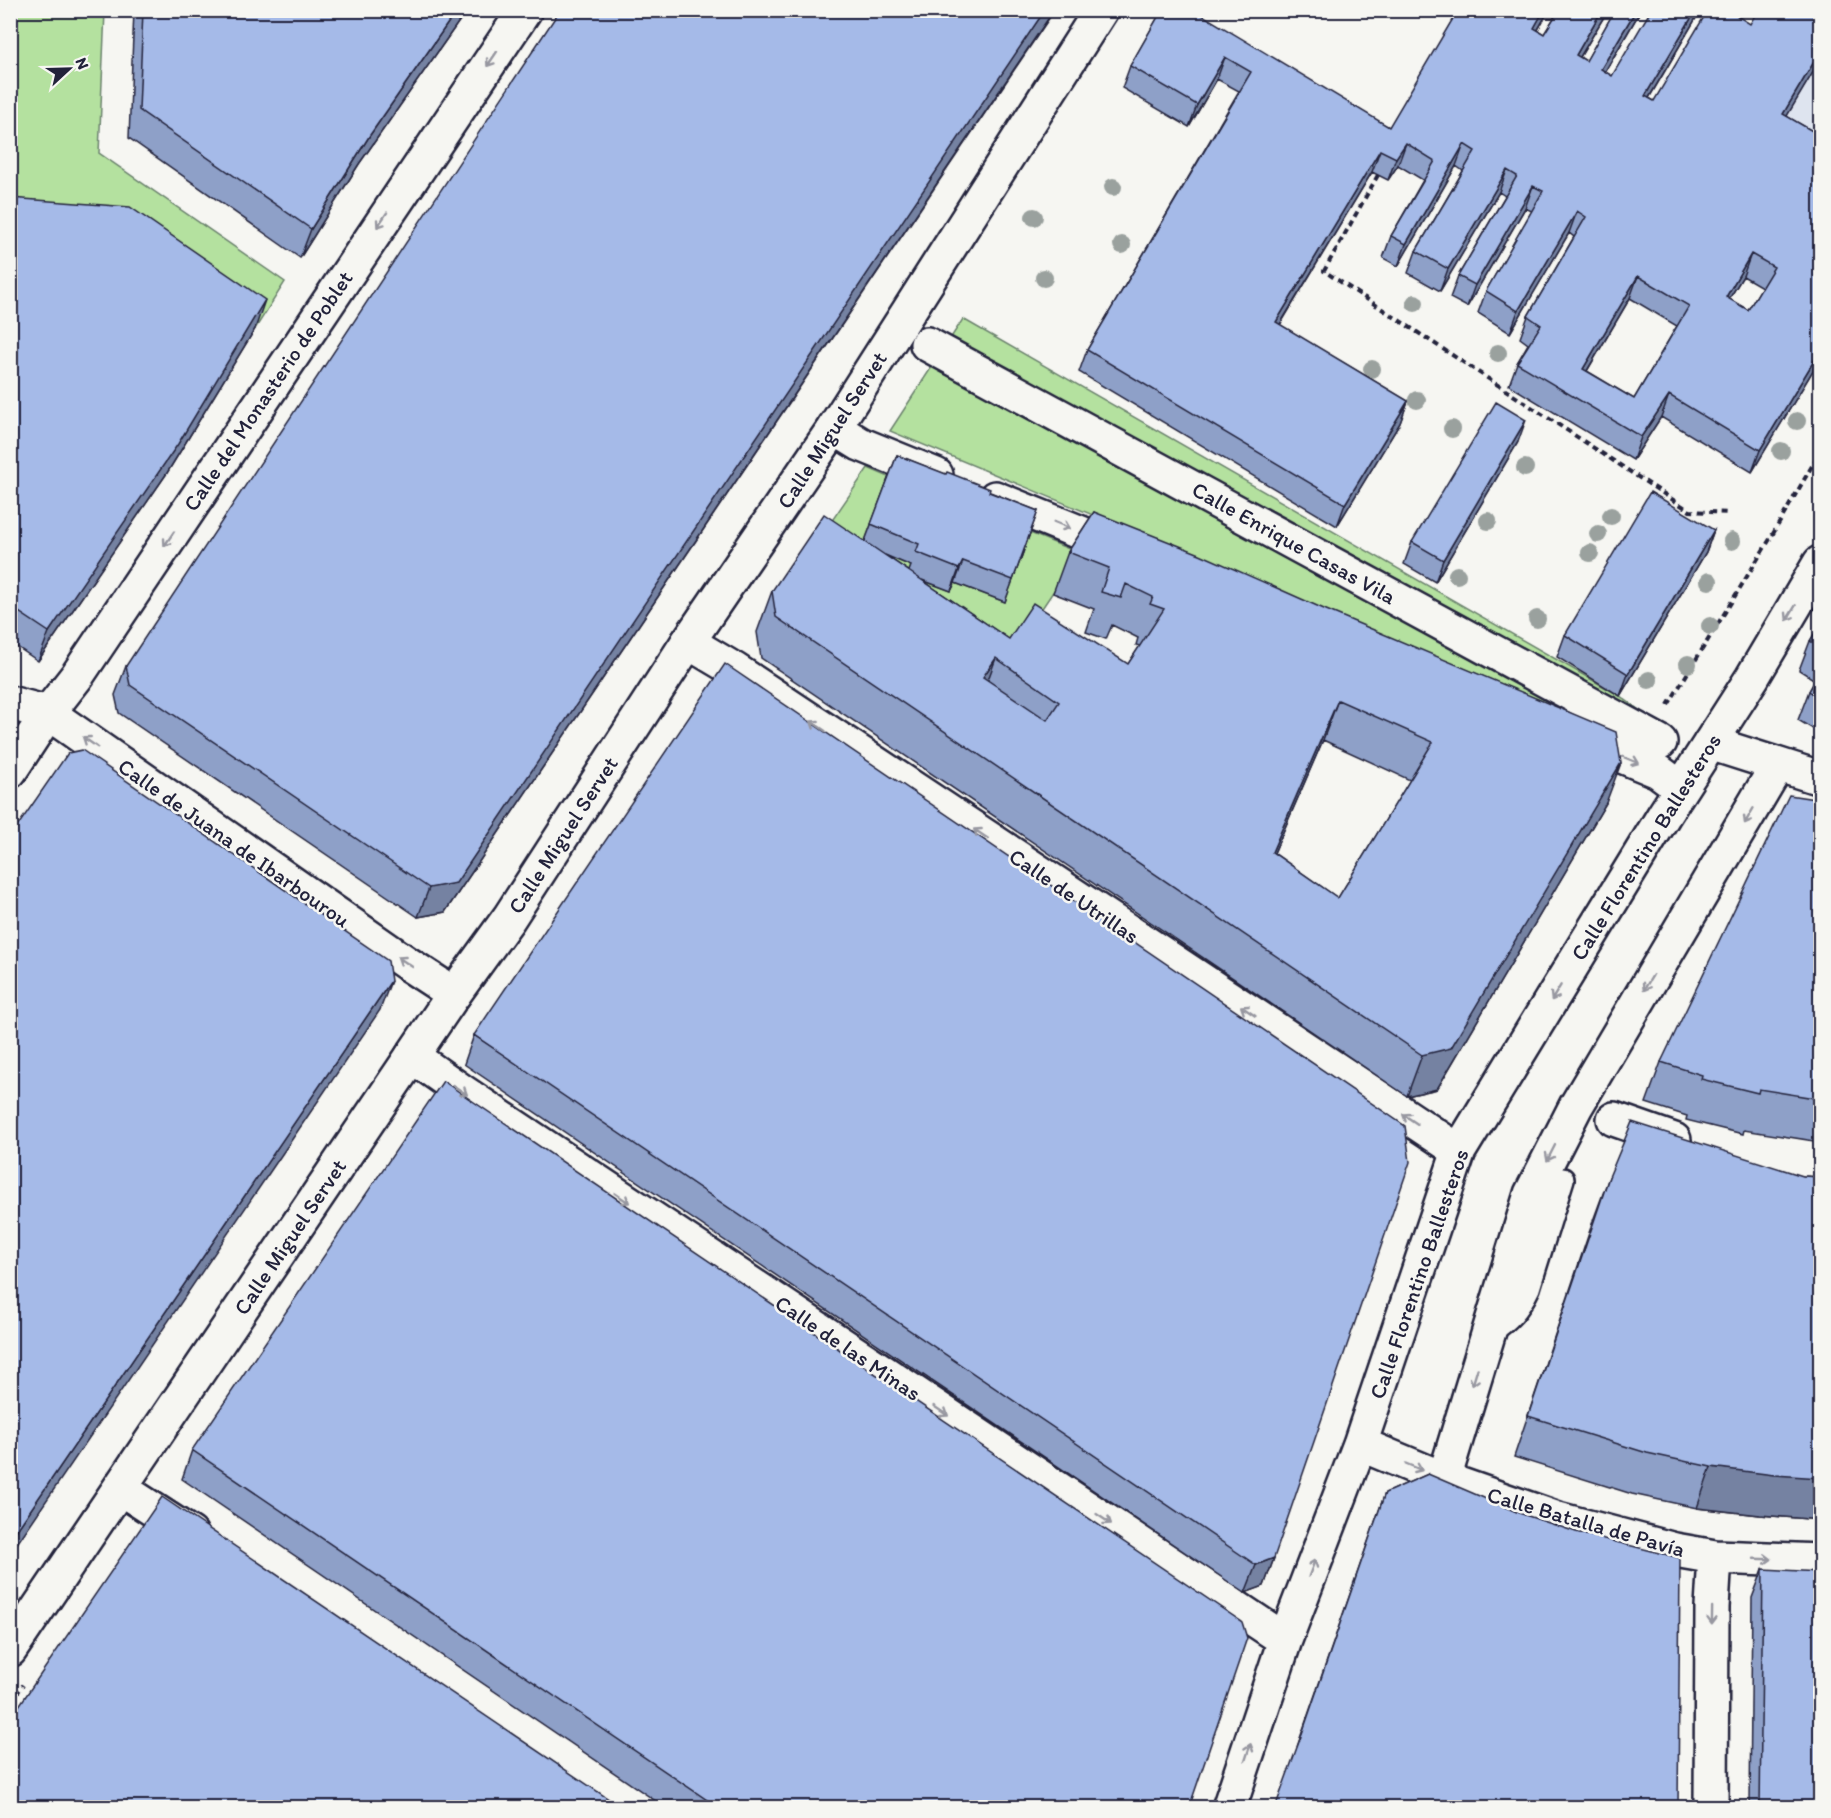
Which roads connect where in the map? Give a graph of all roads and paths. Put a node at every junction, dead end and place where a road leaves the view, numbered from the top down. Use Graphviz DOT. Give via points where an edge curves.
graph roads {
  1 [pos="525,10"];
  2 [pos="1101,10"];
  3 [pos="1378,175"];
  4 [pos="927,344"];
  5 [pos="834,428"];
  6 [pos="1821,452"];
  7 [pos="1729,513"];
  8 [pos="1145,559"];
  9 [pos="1821,562"];
  10 [pos="688,642"];
  11 [pos="10,703"];
  12 [pos="48,713"];
  13 [pos="1549,726"];
  14 [pos="1654,739"];
  15 [pos="1710,743"];
  16 [pos="1778,766"];
  17 [pos="10,771"];
  18 [pos="1821,778"];
  19 [pos="1682,788"];
  20 [pos="454,994"];
  21 [pos="412,1056"];
  22 [pos="1614,1119"];
  23 [pos="1699,1149"];
  24 [pos="1459,1151"];
  25 [pos="1563,1179"];
  26 [pos="1488,1333"];
  27 [pos="1360,1444"];
  28 [pos="1444,1479"];
  29 [pos="120,1488"];
  30 [pos="219,1553"];
  31 [pos="1715,1557"];
  32 [pos="1821,1561"];
  33 [pos="1285,1640"];
  34 [pos="10,1650"];
  35 [pos="1229,1808"];
  36 [pos="1711,1808"];
  1 -- 12 [label="street, Calle del Monasterio de Poblet, one-way" via="77,676"];
  2 -- 5 [label="street, Calle Miguel Servet"];
  3 -- 7 [label="path" via="1324,271 1690,511"];
  4 -- 14 [label="street, Calle Enrique Casas Vila"];
  5 -- 8 [label="street, one-way" via="860,444"];
  5 -- 10 [label="street, Calle Miguel Servet"];
  6 -- 14 [label="path"];
  9 -- 15 [label="street, Calle Florentino Ballesteros, one-way"];
  10 -- 20 [label="street, Calle Miguel Servet" via="509,918"];
  24 -- 10 [label="street, Calle de Utrillas, one-way"];
  11 -- 12 [label="street, Calle de Juana de Ibarbourou"];
  12 -- 17 [label="street, Calle del Monasterio de Poblet"];
  20 -- 12 [label="street, Calle de Juana de Ibarbourou, one-way"];
  13 -- 19 [label="street, one-way" via="1658,771"];
  15 -- 16 [label="street"];
  15 -- 19 [label="street, Calle Florentino Ballesteros"];
  16 -- 18 [label="street"];
  16 -- 26 [label="street, one-way" via="1548,1159 1531,1194"];
  19 -- 24 [label="street, Calle Florentino Ballesteros, one-way"];
  20 -- 21 [label="street, Calle Miguel Servet"];
  21 -- 29 [label="street, Calle Miguel Servet"];
  21 -- 33 [label="street, Calle de las Minas, one-way"];
  22 -- 23 [label="street"];
  24 -- 27 [label="street, Calle Florentino Ballesteros"];
  25 -- 26 [label="lane" via="1522,1302"];
  26 -- 28 [label="street, one-way"];
  27 -- 28 [label="street, Calle Batalla de Pavía, one-way"];
  33 -- 27 [label="street, Calle Florentino Ballesteros, one-way"];
  28 -- 31 [label="street, Calle Batalla de Pavía" via="1558,1519"];
  29 -- 30 [label="street"];
  29 -- 34 [label="street, Calle Miguel Servet"];
  31 -- 32 [label="street, Calle Batalla de Pavía, one-way"];
  31 -- 36 [label="street, one-way"];
  35 -- 33 [label="street, Calle Florentino Ballesteros, one-way"];
}
